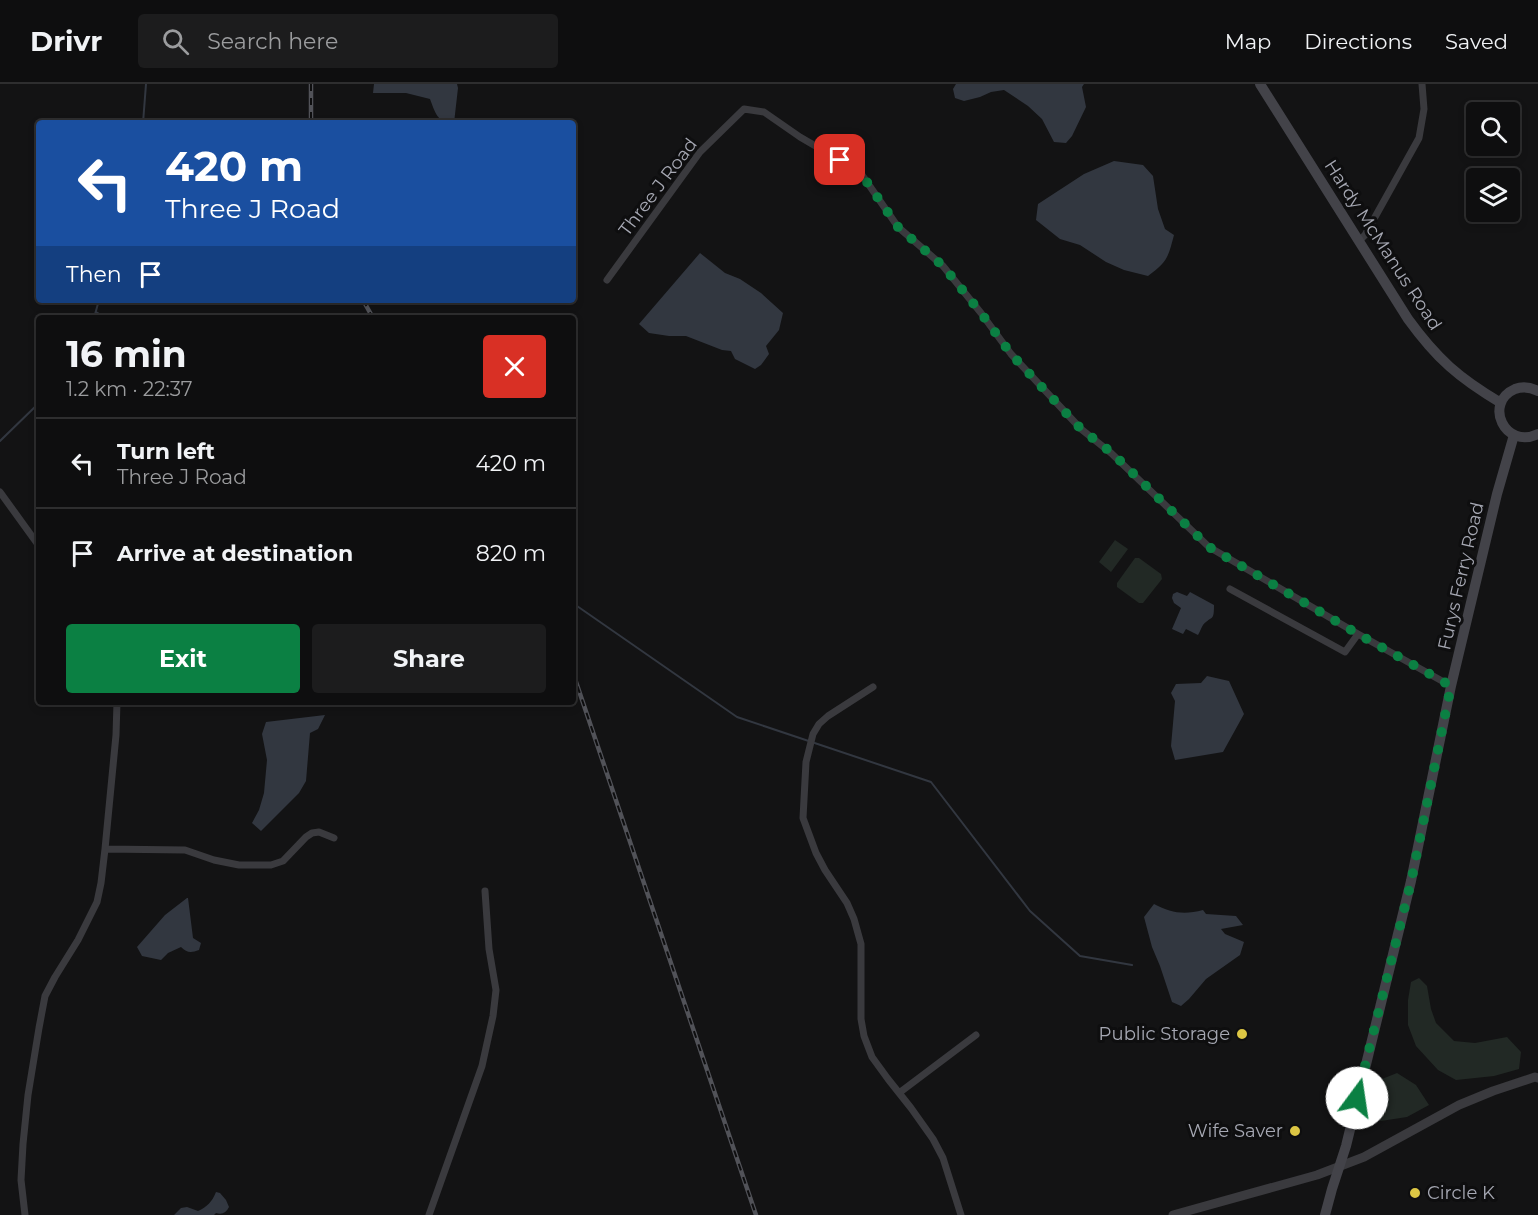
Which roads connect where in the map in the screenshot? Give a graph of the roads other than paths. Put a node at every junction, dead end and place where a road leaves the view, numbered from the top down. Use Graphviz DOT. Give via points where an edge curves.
graph roads {
  1 [pos="1260,84"];
  2 [pos="1422,84"];
  3 [pos="1359,241"];
  4 [pos="607,280"];
  5 [pos="1538,391"];
  6 [pos="1501,403"];
  7 [pos="1538,434"];
  8 [pos="1514,435"];
  9 [pos="0,492"];
  10 [pos="36,542"];
  11 [pos="1230,589"];
  12 [pos="1358,634"];
  13 [pos="1451,686"];
  14 [pos="873,687"];
  15 [pos="117,705"];
  16 [pos="334,838"];
  17 [pos="105,849"];
  18 [pos="484,891"];
  19 [pos="976,1035"];
  20 [pos="1538,1078"];
  21 [pos="899,1093"];
  22 [pos="1339,1167"];
  23 [pos="26,1215"];
  24 [pos="429,1215"];
  25 [pos="961,1215"];
  26 [pos="1173,1215"];
  27 [pos="1325,1215"];
  1 -- 3 [label="main road, Hardy McManus Road"];
  2 -- 3 [label="street" via="1424,109 1419,138"];
  3 -- 6 [label="main road, Hardy McManus Road" via="1435,354"];
  4 -- 12 [label="street, Three J Road" via="700,152 744,109 764,112 860,172 898,227 943,266 1011,354 1081,429 1112,453 1209,547"];
  5 -- 6 [label="main road" via="1528,387 1516,389"];
  6 -- 8 [label="main road" via="1501,422"];
  7 -- 8 [label="main road" via="1525,438"];
  8 -- 13 [label="main road, Furys Ferry Road"];
  9 -- 10 [label="street"];
  11 -- 12 [label="street" via="1345,652"];
  12 -- 13 [label="street, Three J Road"];
  13 -- 22 [label="main road, Furys Ferry Road" via="1411,882"];
  14 -- 21 [label="street" via="828,716 813,734 806,762 803,818 816,853 854,919 861,944 864,1036 872,1057"];
  15 -- 17 [label="street"];
  16 -- 17 [label="street" via="312,833 283,861 271,866 239,865 185,850"];
  17 -- 23 [label="street" via="97,902 45,996 23,1144 21,1180"];
  18 -- 24 [label="street" via="496,990 493,1016 482,1066"];
  19 -- 21 [label="street"];
  20 -- 22 [label="street" via="1459,1105"];
  21 -- 25 [label="street" via="943,1158"];
  22 -- 26 [label="street"];
  22 -- 27 [label="main road, Furys Ferry Road"];
}
